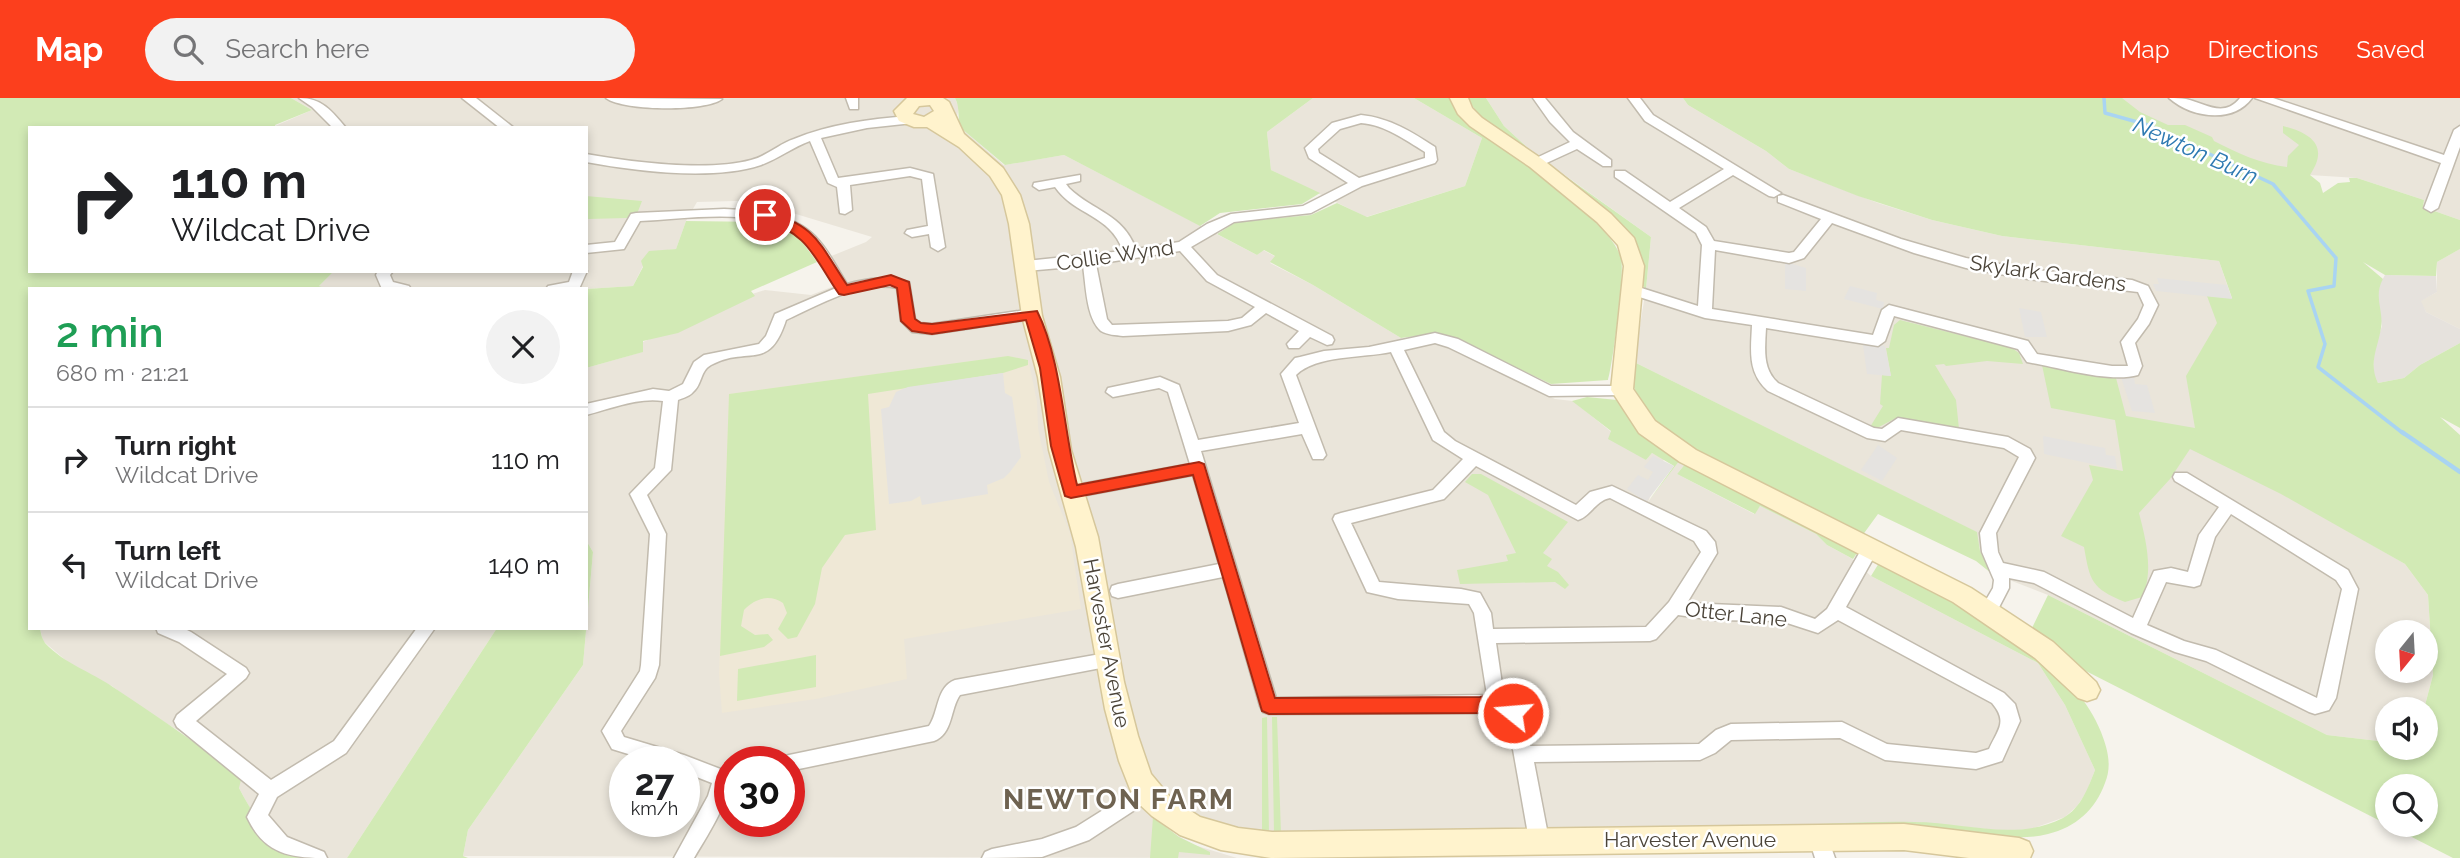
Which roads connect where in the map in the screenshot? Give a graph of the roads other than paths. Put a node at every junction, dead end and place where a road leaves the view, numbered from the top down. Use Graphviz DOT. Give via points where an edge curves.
graph roads {
  1 [pos="305,98"];
  2 [pos="490,98"];
  3 [pos="612,98"];
  4 [pos="1459,98"];
  5 [pos="1539,98"];
  6 [pos="1634,98"];
  7 [pos="2175,98"];
  8 [pos="2246,98"];
  9 [pos="2261,98"];
  10 [pos="716,99"];
  11 [pos="472,102"];
  12 [pos="933,105"];
  13 [pos="906,116"];
  14 [pos="338,126"];
  15 [pos="505,126"];
  16 [pos="2460,130"];
  17 [pos="814,136"];
  18 [pos="1577,144"];
  19 [pos="588,158"];
  20 [pos="2449,161"];
  21 [pos="1536,163"];
  22 [pos="1607,163"];
  23 [pos="1733,169"];
  24 [pos="1620,174"];
  25 [pos="1075,178"];
  26 [pos="1058,182"];
  27 [pos="1357,183"];
  28 [pos="843,184"];
  29 [pos="1039,186"];
  30 [pos="1778,196"];
  31 [pos="1671,208"];
  32 [pos="2431,208"];
  33 [pos="845,210"];
  34 [pos="1829,218"];
  35 [pos="935,229"];
  36 [pos="912,233"];
  37 [pos="1709,245"];
  38 [pos="1183,246"];
  39 [pos="938,247"];
  40 [pos="588,252"];
  41 [pos="1130,254"];
  42 [pos="1089,261"];
  43 [pos="1026,266"];
  44 [pos="384,273"];
  45 [pos="579,273"];
  46 [pos="393,287"];
  47 [pos="567,287"];
  48 [pos="844,290"];
  49 [pos="1632,290"];
  50 [pos="1264,308"];
  51 [pos="1706,313"];
  52 [pos="1032,314"];
  53 [pos="1759,323"];
  54 [pos="1309,330"];
  55 [pos="1327,340"];
  56 [pos="1294,344"];
  57 [pos="1396,346"];
  58 [pos="1622,390"];
  59 [pos="1113,392"];
  60 [pos="671,397"];
  61 [pos="588,409"];
  62 [pos="1308,427"];
  63 [pos="1193,447"];
  64 [pos="1318,455"];
  65 [pos="1473,459"];
  66 [pos="1199,468"];
  67 [pos="2181,477"];
  68 [pos="1071,492"];
  69 [pos="2229,505"];
  70 [pos="1871,548"];
  71 [pos="1230,569"];
  72 [pos="2000,569"];
  73 [pos="1118,591"];
  74 [pos="1675,607"];
  75 [pos="1835,610"];
  76 [pos="1988,612"];
  77 [pos="2137,628"];
  78 [pos="169,630"];
  79 [pos="426,630"];
  80 [pos="1486,636"];
  81 [pos="1106,660"];
  82 [pos="2087,690"];
  83 [pos="1499,701"];
  84 [pos="628,746"];
  85 [pos="1522,754"];
  86 [pos="805,760"];
  87 [pos="270,791"];
  88 [pos="1146,792"];
  89 [pos="714,804"];
  90 [pos="1539,841"];
  91 [pos="1822,848"];
  92 [pos="1392,850"];
  93 [pos="2019,851"];
  94 [pos="1043,853"];
  95 [pos="317,858"];
  96 [pos="684,858"];
  97 [pos="992,858"];
  1 -- 14 [label="street"];
  2 -- 11 [label="street"];
  3 -- 10 [label="street" via="681,106"];
  4 -- 21 [label="street" via="1476,122"];
  5 -- 18 [label="street" via="1557,126"];
  6 -- 23 [label="street" via="1649,118"];
  7 -- 8 [label="street" via="2205,110 2229,113"];
  9 -- 20 [label="street"];
  11 -- 15 [label="street"];
  12 -- 13 [label="street"];
  12 -- 43 [label="street, Harvester Avenue" via="1011,195"];
  13 -- 17 [label="street"];
  16 -- 20 [label="street"];
  17 -- 19 [label="street" via="751,164 732,167 650,166"];
  17 -- 28 [label="street" via="831,179"];
  18 -- 21 [label="street"];
  18 -- 22 [label="street"];
  20 -- 32 [label="street"];
  21 -- 49 [label="street" via="1621,234 1633,258"];
  23 -- 30 [label="street"];
  23 -- 31 [label="street"];
  24 -- 31 [label="street"];
  25 -- 26 [label="street"];
  26 -- 29 [label="street"];
  26 -- 41 [label="street" via="1077,204 1112,222 1123,234"];
  27 -- 27 [label="street, Collie Wynd" via="1431,160 1431,150 1386,123 1369,119 1335,126 1311,148 1312,155"];
  27 -- 38 [label="street, Collie Wynd" via="1306,210 1231,218"];
  28 -- 33 [label="street"];
  28 -- 35 [label="street" via="921,173 928,177"];
  30 -- 34 [label="street, Skylark Gardens"];
  31 -- 37 [label="street" via="1701,230"];
  34 -- 37 [label="street" via="1799,255 1789,258"];
  34 -- 53 [label="street, Skylark Gardens" via="1967,263 2143,289 2151,305 2128,342 2133,371 2032,358 2023,345 1889,310 1878,341"];
  35 -- 36 [label="street"];
  35 -- 39 [label="street"];
  37 -- 51 [label="street"];
  38 -- 41 [label="street, Collie Wynd"];
  38 -- 50 [label="street" via="1212,278"];
  40 -- 48 [label="street" via="619,246 636,217 765,215 806,234"];
  41 -- 42 [label="street, Collie Wynd"];
  42 -- 43 [label="street, Collie Wynd"];
  42 -- 50 [label="street" via="1100,320 1108,329 1228,326 1246,322"];
  43 -- 52 [label="street, Harvester Avenue"];
  44 -- 46 [label="street" via="387,286"];
  45 -- 47 [label="street" via="574,286"];
  48 -- 52 [label="street" via="891,280 904,285 908,321 917,328"];
  48 -- 60 [label="street" via="780,317 764,348 709,359 699,366 688,388"];
  49 -- 51 [label="street, Skylark Gardens"];
  49 -- 58 [label="street"];
  50 -- 54 [label="street"];
  51 -- 53 [label="street, Skylark Gardens"];
  52 -- 68 [label="street, Harvester Avenue"];
  53 -- 72 [label="street" via="1759,372 1773,387 1872,434 1885,435 1898,424 2008,443 2025,453 2027,458 1988,533 1990,552"];
  54 -- 55 [label="street"];
  54 -- 56 [label="street"];
  57 -- 58 [label="street" via="1435,338 1549,391"];
  57 -- 62 [label="street" via="1300,362 1288,374"];
  57 -- 65 [label="street" via="1438,436"];
  58 -- 70 [label="street" via="1647,427 1671,446"];
  59 -- 63 [label="street" via="1160,382 1174,389"];
  60 -- 61 [label="street" via="653,394"];
  60 -- 84 [label="street" via="663,470 638,494 659,534 649,673 611,731 618,743"];
  62 -- 63 [label="street"];
  62 -- 64 [label="street"];
  63 -- 66 [label="street"];
  65 -- 74 [label="street" via="1578,514 1591,497 1612,492 1700,536 1709,553"];
  65 -- 80 [label="street" via="1438,495 1341,519 1373,587 1393,593 1453,593 1474,598"];
  66 -- 68 [label="street"];
  66 -- 71 [label="street"];
  67 -- 69 [label="street"];
  68 -- 81 [label="street, Harvester Avenue" via="1085,536"];
  69 -- 77 [label="street" via="2207,535 2194,580 2160,576"];
  69 -- 77 [label="street" via="2342,575 2350,589 2323,704 2305,703 2210,654"];
  70 -- 75 [label="street"];
  70 -- 76 [label="street"];
  71 -- 73 [label="street"];
  71 -- 83 [label="street" via="1269,706 1480,705"];
  72 -- 76 [label="street" via="2001,588"];
  72 -- 77 [label="street" via="2038,577"];
  74 -- 75 [label="street, Otter Lane" via="1695,612 1783,614 1814,626 1823,624"];
  74 -- 80 [label="street, Otter Lane" via="1650,634"];
  75 -- 85 [label="street" via="1998,698 2009,710 2011,721 1995,755 1967,761 1885,752 1836,730 1731,732 1700,752"];
  76 -- 82 [label="street" via="2044,650"];
  78 -- 87 [label="street" via="240,673 183,720"];
  79 -- 87 [label="street" via="340,747"];
  80 -- 83 [label="street"];
  81 -- 86 [label="street" via="955,688 946,699 943,723 934,733"];
  81 -- 88 [label="street, Harvester Avenue" via="1132,761"];
  83 -- 85 [label="street" via="1516,718"];
  85 -- 90 [label="street"];
  87 -- 95 [label="street" via="257,817 280,843"];
  88 -- 92 [label="street, Harvester Avenue" via="1173,814 1233,842"];
  88 -- 94 [label="street" via="1082,834"];
  89 -- 96 [label="street"];
  90 -- 91 [label="street, Harvester Avenue"];
  90 -- 92 [label="street, Harvester Avenue"];
  91 -- 93 [label="street, Harvester Avenue" via="1905,837"];
  94 -- 97 [label="street"];
}
